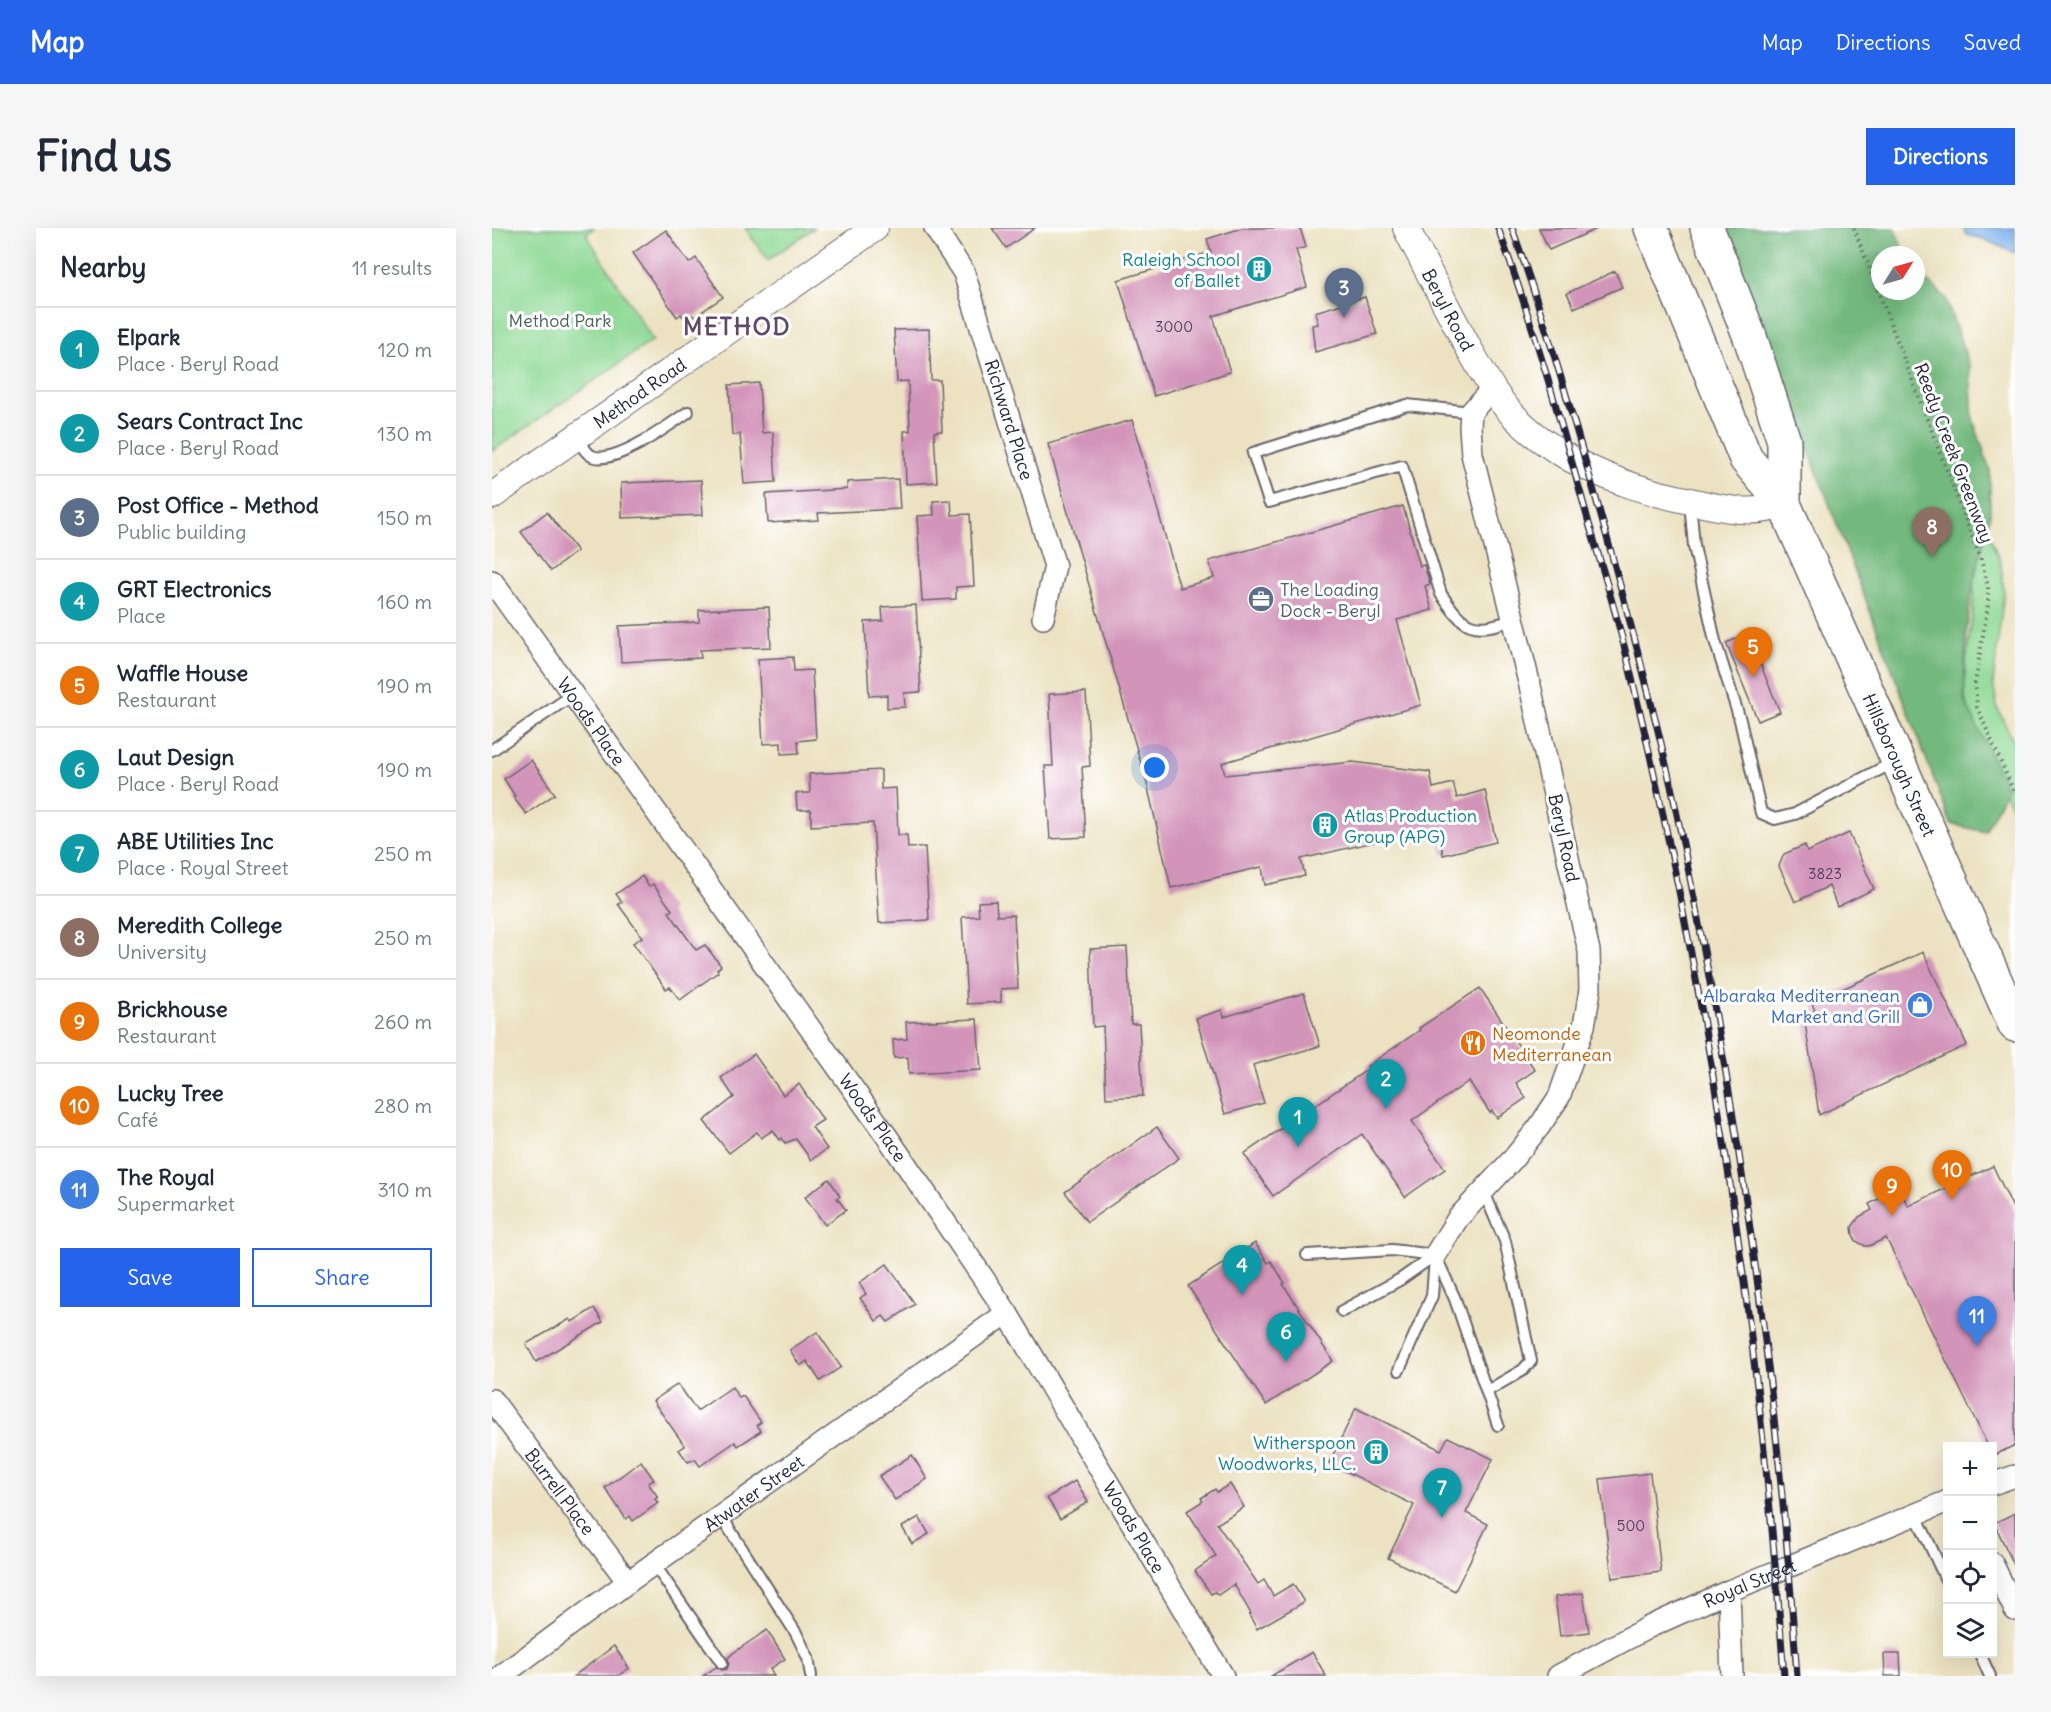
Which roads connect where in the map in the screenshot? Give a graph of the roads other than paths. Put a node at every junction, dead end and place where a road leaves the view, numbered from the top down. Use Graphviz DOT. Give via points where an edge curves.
graph roads {
  1 [pos="875,228"];
  2 [pos="935,228"];
  3 [pos="1406,228"];
  4 [pos="1651,228"];
  5 [pos="1707,228"];
  6 [pos="1492,389"];
  7 [pos="1471,411"];
  8 [pos="688,412"];
  9 [pos="576,437"];
  10 [pos="492,496"];
  11 [pos="1690,501"];
  12 [pos="1784,504"];
  13 [pos="492,580"];
  14 [pos="1043,618"];
  15 [pos="1513,620"];
  16 [pos="574,694"];
  17 [pos="492,750"];
  18 [pos="1897,760"];
  19 [pos="2015,1025"];
  20 [pos="1484,1191"];
  21 [pos="1435,1255"];
  22 [pos="1306,1256"];
  23 [pos="1342,1311"];
  24 [pos="1007,1313"];
  25 [pos="1399,1370"];
  26 [pos="1487,1391"];
  27 [pos="492,1400"];
  28 [pos="1498,1425"];
  29 [pos="2015,1476"];
  30 [pos="1997,1482"];
  31 [pos="1943,1503"];
  32 [pos="1915,1514"];
  33 [pos="721,1516"];
  34 [pos="654,1564"];
  35 [pos="1943,1573"];
  36 [pos="1997,1573"];
  37 [pos="628,1582"];
  38 [pos="1729,1591"];
  39 [pos="2015,1610"];
  40 [pos="1982,1658"];
  41 [pos="722,1663"];
  42 [pos="524,1669"];
  43 [pos="501,1676"];
  44 [pos="811,1676"];
  45 [pos="1223,1676"];
  46 [pos="1558,1676"];
  47 [pos="1732,1676"];
  48 [pos="1990,1676"];
  1 -- 9 [label="street, Method Road"];
  2 -- 14 [label="street, Richward Place" via="964,273 1055,566"];
  3 -- 6 [label="street, Beryl Road"];
  4 -- 12 [label="main road, Hillsborough Street" via="1746,459"];
  5 -- 12 [label="main road, Hillsborough Street" via="1750,337 1784,441"];
  6 -- 7 [label="street"];
  6 -- 11 [label="street, Beryl Road" via="1524,425 1594,471 1651,493"];
  7 -- 15 [label="street, Beryl Road" via="1472,454"];
  7 -- 15 [label="lane" via="1407,405 1253,453 1269,502 1402,466 1441,594 1453,611 1466,624 1484,628"];
  8 -- 9 [label="lane" via="644,441 604,457 587,453"];
  9 -- 10 [label="street, Method Road"];
  11 -- 12 [label="street, Beryl Road" via="1745,511"];
  11 -- 18 [label="lane" via="1694,546 1713,630 1740,720 1761,813 1775,819 1795,814"];
  12 -- 18 [label="main road, Hillsborough Street"];
  13 -- 16 [label="street, Woods Place"];
  15 -- 20 [label="street, Beryl Road" via="1589,951 1590,990 1584,1026 1559,1097 1539,1127"];
  16 -- 17 [label="lane"];
  16 -- 24 [label="street, Woods Place"];
  18 -- 19 [label="main road, Hillsborough Street"];
  20 -- 21 [label="street, Beryl Road" via="1458,1218"];
  20 -- 26 [label="lane" via="1505,1241 1531,1361"];
  21 -- 22 [label="lane" via="1392,1250"];
  21 -- 23 [label="lane" via="1401,1279"];
  21 -- 25 [label="lane" via="1432,1296"];
  21 -- 26 [label="lane"];
  24 -- 33 [label="street, Atwater Street"];
  24 -- 45 [label="street, Woods Place"];
  26 -- 28 [label="lane"];
  27 -- 37 [label="street, Burrell Place"];
  29 -- 30 [label="street"];
  31 -- 32 [label="street, Royal Street"];
  32 -- 35 [label="lane"];
  32 -- 38 [label="street, Royal Street"];
  33 -- 34 [label="street, Atwater Street"];
  33 -- 44 [label="lane" via="796,1633 808,1658"];
  34 -- 37 [label="street, Atwater Street"];
  34 -- 41 [label="lane"];
  36 -- 39 [label="street"];
  37 -- 42 [label="street, Atwater Street"];
  38 -- 46 [label="street, Royal Street" via="1649,1627"];
  38 -- 47 [label="street"];
  40 -- 48 [label="lane"];
  42 -- 43 [label="street, Atwater Street"];
}
